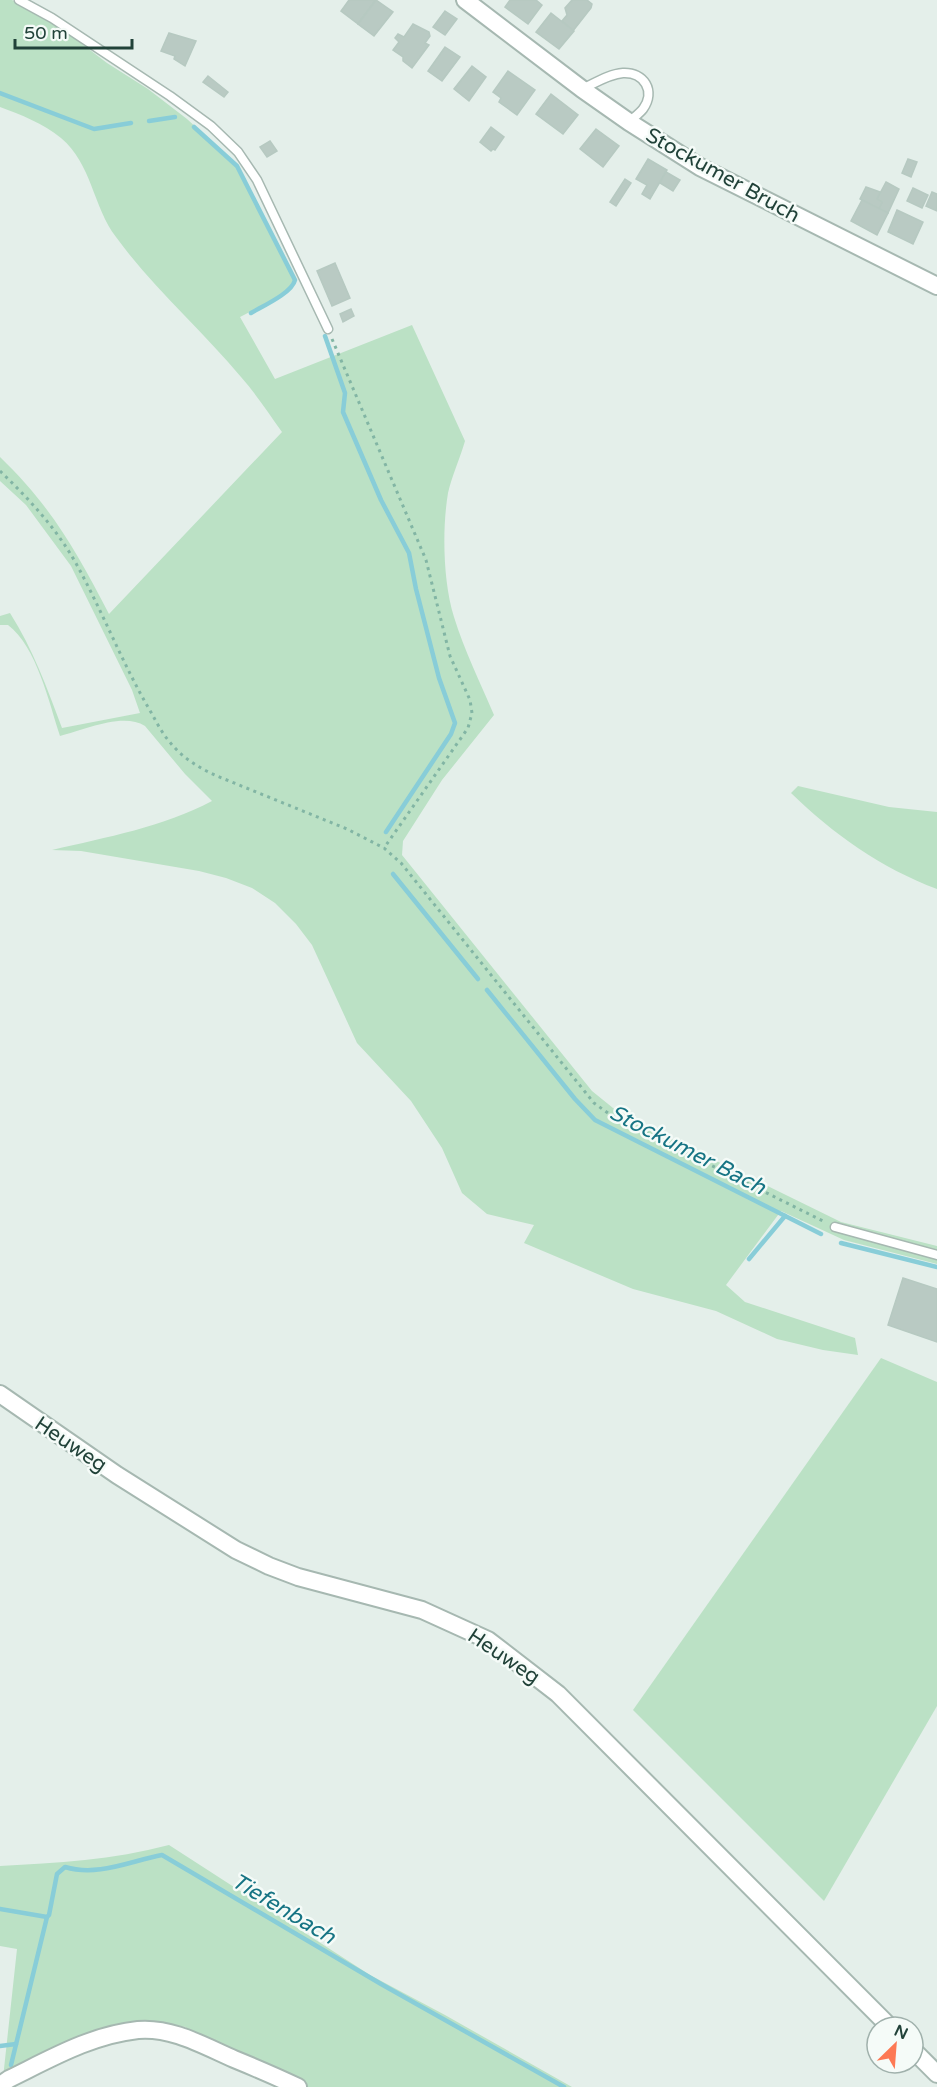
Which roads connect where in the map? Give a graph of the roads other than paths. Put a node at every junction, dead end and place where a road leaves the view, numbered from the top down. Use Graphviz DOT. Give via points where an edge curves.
graph roads {
  1 [pos="20,0"];
  2 [pos="465,0"];
  3 [pos="582,89"];
  4 [pos="629,122"];
  5 [pos="937,286"];
  6 [pos="328,329"];
  7 [pos="835,1227"];
  8 [pos="937,1255"];
  9 [pos="0,1394"];
  10 [pos="878,2015"];
  11 [pos="925,2062"];
  12 [pos="937,2074"];
  13 [pos="0,2085"];
  14 [pos="298,2087"];
  1 -- 6 [label="lane" via="170,96 238,152 257,180"];
  2 -- 3 [label="street, Stockumer Bruch"];
  3 -- 4 [label="street, Stockumer Bruch"];
  3 -- 4 [label="lane" via="619,74 641,78 647,88 645,105"];
  4 -- 5 [label="street, Stockumer Bruch" via="700,167"];
  7 -- 8 [label="lane"];
  9 -- 10 [label="street, Heuweg" via="117,1475 236,1550 298,1577 422,1610 488,1640 558,1694"];
  11 -- 12 [label="street"];
  13 -- 14 [label="street" via="74,2048 140,2030 164,2031 188,2039"];
}
